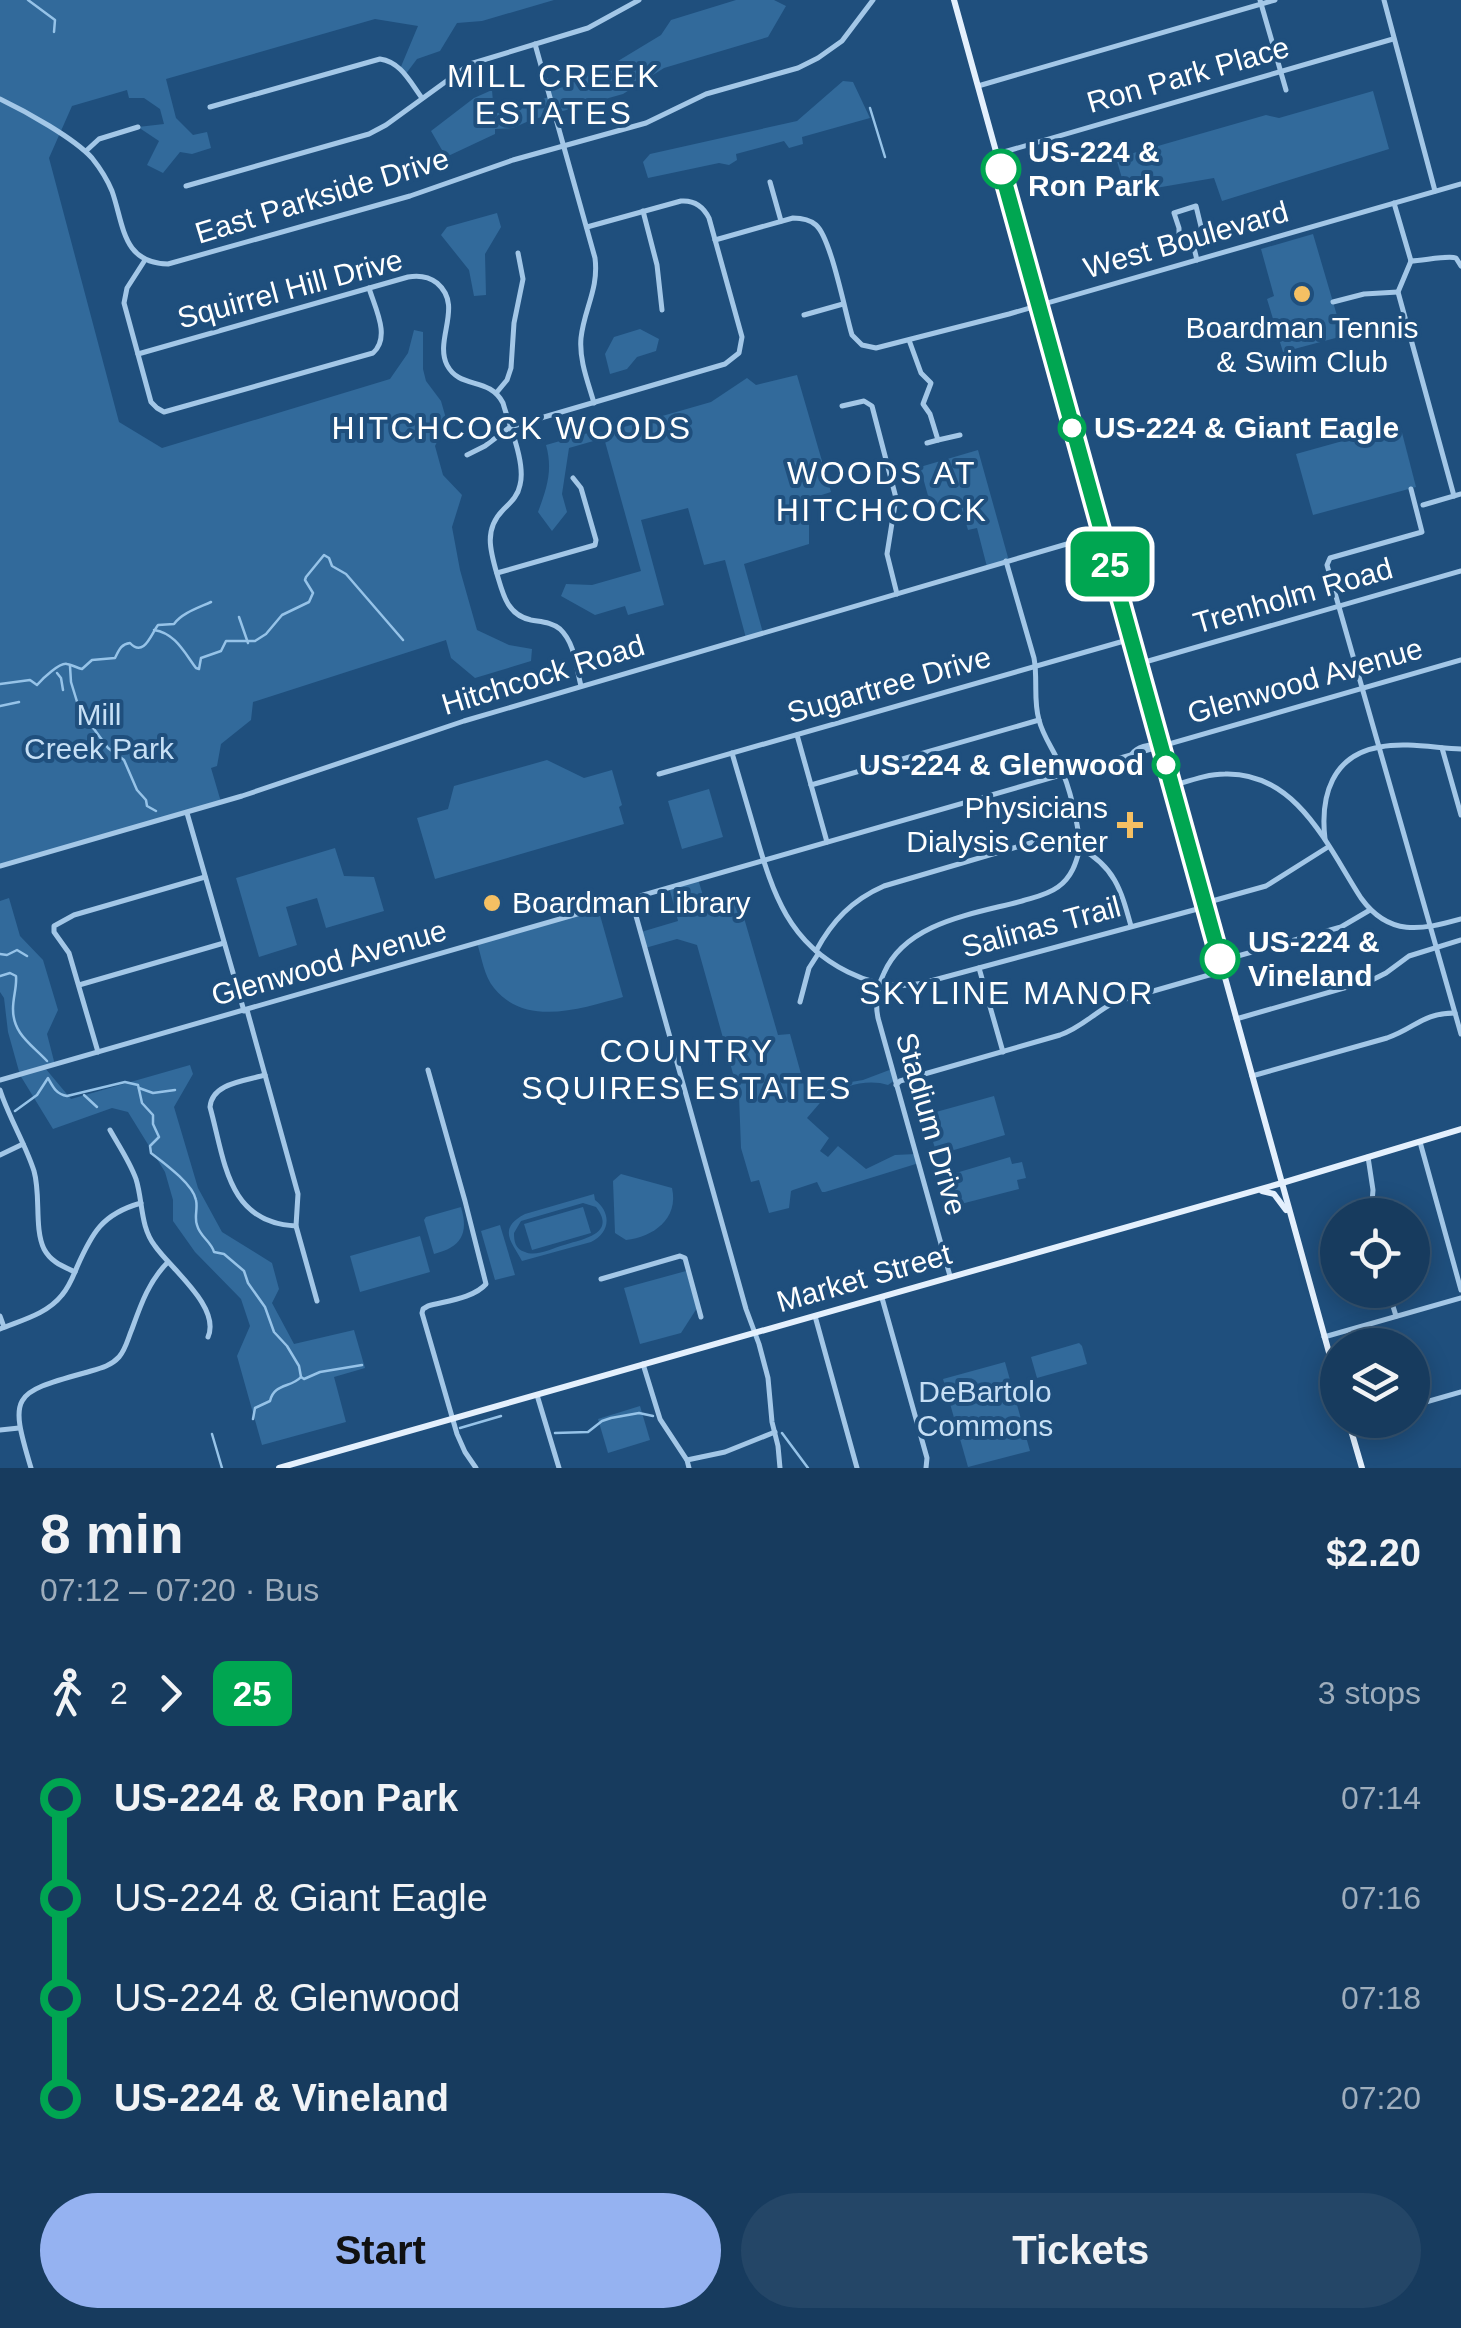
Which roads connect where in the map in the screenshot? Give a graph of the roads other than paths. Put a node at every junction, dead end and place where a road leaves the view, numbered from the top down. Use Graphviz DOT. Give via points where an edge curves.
graph roads {
  1 [pos="640,0"];
  2 [pos="872,0"];
  3 [pos="954,0"];
  4 [pos="1275,0"];
  5 [pos="1384,0"];
  6 [pos="1261,2"];
  7 [pos="1393,39"];
  8 [pos="535,44"];
  9 [pos="1280,72"];
  10 [pos="978,86"];
  11 [pos="1286,90"];
  12 [pos="422,98"];
  13 [pos="0,99"];
  14 [pos="210,107"];
  15 [pos="138,128"];
  16 [pos="563,146"];
  17 [pos="86,152"];
  18 [pos="996,154"];
  19 [pos="770,182"];
  20 [pos="1461,184"];
  21 [pos="186,186"];
  22 [pos="1435,190"];
  23 [pos="1394,202"];
  24 [pos="643,212"];
  25 [pos="780,220"];
  26 [pos="587,227"];
  27 [pos="715,240"];
  28 [pos="1194,248"];
  29 [pos="518,253"];
  30 [pos="145,260"];
  31 [pos="1197,260"];
  32 [pos="1411,262"];
  33 [pos="1461,266"];
  34 [pos="369,288"];
  35 [pos="1398,292"];
  36 [pos="1333,302"];
  37 [pos="843,304"];
  38 [pos="1038,306"];
  39 [pos="662,310"];
  40 [pos="804,315"];
  41 [pos="911,339"];
  42 [pos="138,354"];
  43 [pos="496,392"];
  44 [pos="594,402"];
  45 [pos="842,406"];
  46 [pos="510,427"];
  47 [pos="960,434"];
  48 [pos="938,440"];
  49 [pos="927,443"];
  50 [pos="466,454"];
  51 [pos="573,478"];
  52 [pos="1412,489"];
  53 [pos="1458,495"];
  54 [pos="1423,504"];
  55 [pos="1101,534"];
  56 [pos="1006,561"];
  57 [pos="1461,571"];
  58 [pos="496,573"];
  59 [pos="897,594"];
  60 [pos="1338,606"];
  61 [pos="1131,639"];
  62 [pos="1461,660"];
  63 [pos="1138,664"];
  64 [pos="1036,666"];
  65 [pos="581,686"];
  66 [pos="1362,688"];
  67 [pos="1039,720"];
  68 [pos="797,735"];
  69 [pos="1161,746"];
  70 [pos="1378,747"];
  71 [pos="1442,748"];
  72 [pos="1461,749"];
  73 [pos="732,753"];
  74 [pos="660,774"];
  75 [pos="1062,774"];
  76 [pos="811,786"];
  77 [pos="1172,786"];
  78 [pos="187,813"];
  79 [pos="1461,815"];
  80 [pos="827,842"];
  81 [pos="1326,843"];
  82 [pos="1080,848"];
  83 [pos="763,860"];
  84 [pos="0,866"];
  85 [pos="205,877"];
  86 [pos="632,898"];
  87 [pos="1205,905"];
  88 [pos="1370,910"];
  89 [pos="1461,919"];
  90 [pos="1131,926"];
  91 [pos="1430,928"];
  92 [pos="1461,940"];
  93 [pos="224,943"];
  94 [pos="1436,947"];
  95 [pos="817,953"];
  96 [pos="1220,961"];
  97 [pos="980,968"];
  98 [pos="1223,971"];
  99 [pos="79,984"];
  100 [pos="880,984"];
  101 [pos="800,1002"];
  102 [pos="245,1010"];
  103 [pos="1455,1014"];
  104 [pos="1236,1018"];
  105 [pos="1461,1034"];
  106 [pos="98,1052"];
  107 [pos="1003,1052"];
  108 [pos="428,1070"];
  109 [pos="265,1075"];
  110 [pos="1252,1076"];
  111 [pos="0,1080"];
  112 [pos="896,1085"];
  113 [pos="0,1090"];
  114 [pos="110,1130"];
  115 [pos="1461,1130"];
  116 [pos="1420,1142"];
  117 [pos="23,1144"];
  118 [pos="0,1155"];
  119 [pos="1368,1156"];
  120 [pos="1282,1183"];
  121 [pos="1255,1190"];
  122 [pos="1373,1198"];
  123 [pos="140,1203"];
  124 [pos="1293,1222"];
  125 [pos="296,1226"];
  126 [pos="168,1262"];
  127 [pos="75,1272"];
  128 [pos="950,1276"];
  129 [pos="601,1279"];
  130 [pos="1461,1290"];
  131 [pos="882,1296"];
  132 [pos="1461,1298"];
  133 [pos="317,1302"];
  134 [pos="1394,1308"];
  135 [pos="0,1316"];
  136 [pos="814,1316"];
  137 [pos="1396,1316"];
  138 [pos="702,1317"];
  139 [pos="2,1328"];
  140 [pos="1322,1328"];
  141 [pos="1355,1328"];
  142 [pos="754,1333"];
  143 [pos="208,1337"];
  144 [pos="642,1364"];
  145 [pos="1461,1392"];
  146 [pos="538,1395"];
  147 [pos="1430,1401"];
  148 [pos="453,1419"];
  149 [pos="19,1428"];
  150 [pos="0,1430"];
  151 [pos="775,1432"];
  152 [pos="1353,1438"];
  153 [pos="687,1460"];
  154 [pos="927,1467"];
  155 [pos="31,1468"];
  156 [pos="279,1468"];
  157 [pos="476,1468"];
  158 [pos="559,1468"];
  159 [pos="689,1468"];
  160 [pos="780,1468"];
  161 [pos="858,1468"];
  162 [pos="1361,1468"];
  1 -- 8 [label="street" via="595,26"];
  2 -- 16 [label="street, East Parkside Drive" via="842,41 809,63"];
  3 -- 10 [label="main road"];
  4 -- 6 [label="street"];
  5 -- 7 [label="street"];
  6 -- 9 [label="street"];
  6 -- 10 [label="street"];
  7 -- 9 [label="street, Ron Park Place"];
  7 -- 22 [label="street"];
  8 -- 12 [label="street" via="470,64"];
  8 -- 16 [label="street"];
  9 -- 11 [label="street"];
  9 -- 18 [label="street, Ron Park Place"];
  10 -- 18 [label="main road"];
  12 -- 14 [label="street" via="398,66 380,60"];
  12 -- 21 [label="street" via="369,134"];
  13 -- 17 [label="street"];
  15 -- 17 [label="street" via="99,138"];
  16 -- 26 [label="street"];
  16 -- 30 [label="street, East Parkside Drive" via="175,263"];
  17 -- 30 [label="street" via="108,184 128,242"];
  18 -- 38 [label="main road"];
  19 -- 25 [label="street"];
  20 -- 22 [label="street, West Boulevard"];
  22 -- 23 [label="street, West Boulevard"];
  23 -- 31 [label="street, West Boulevard"];
  23 -- 32 [label="street"];
  24 -- 26 [label="street"];
  24 -- 27 [label="street" via="694,202 707,214"];
  24 -- 39 [label="street"];
  25 -- 27 [label="street"];
  25 -- 37 [label="street, West Boulevard" via="803,218 820,230"];
  26 -- 44 [label="street" via="596,276 580,348"];
  27 -- 44 [label="street" via="742,336 736,356"];
  28 -- 28 [label="street" via="1179,246 1174,212 1196,206 1204,239"];
  28 -- 31 [label="street"];
  29 -- 43 [label="street" via="523,280 512,368"];
  30 -- 42 [label="street" via="124,298"];
  31 -- 38 [label="street, West Boulevard"];
  32 -- 33 [label="street" via="1450,256"];
  32 -- 35 [label="street"];
  34 -- 42 [label="street, Squirrel Hill Drive"];
  34 -- 42 [label="street" via="382,336 373,353 170,412 151,402"];
  34 -- 43 [label="street, Squirrel Hill Drive" via="414,276 440,286 449,305 448,366 460,379"];
  35 -- 36 [label="street"];
  35 -- 53 [label="street"];
  37 -- 40 [label="street"];
  37 -- 41 [label="street, West Boulevard" via="862,345"];
  38 -- 41 [label="street, West Boulevard"];
  38 -- 55 [label="main road"];
  41 -- 48 [label="street" via="930,383 923,404"];
  43 -- 46 [label="street"];
  44 -- 46 [label="street"];
  45 -- 59 [label="street" via="872,406 896,498 887,554"];
  46 -- 50 [label="street"];
  46 -- 58 [label="street" via="522,479 491,530"];
  47 -- 48 [label="street"];
  48 -- 49 [label="street"];
  51 -- 58 [label="street" via="595,545"];
  52 -- 60 [label="street" via="1422,532 1328,560"];
  53 -- 54 [label="street"];
  55 -- 56 [label="street, Hitchcock Road"];
  55 -- 61 [label="main road"];
  56 -- 59 [label="street, Hitchcock Road"];
  56 -- 64 [label="street"];
  57 -- 60 [label="street, Trenholm Road"];
  58 -- 65 [label="street" via="512,610 552,624 565,636"];
  59 -- 65 [label="street, Hitchcock Road"];
  60 -- 63 [label="street, Trenholm Road"];
  60 -- 66 [label="street"];
  61 -- 63 [label="main road"];
  61 -- 64 [label="street, Sugartree Drive"];
  62 -- 66 [label="street, Glenwood Avenue"];
  63 -- 69 [label="main road"];
  64 -- 67 [label="street"];
  64 -- 68 [label="street, Sugartree Drive"];
  65 -- 78 [label="street, Hitchcock Road"];
  66 -- 69 [label="street, Glenwood Avenue"];
  66 -- 70 [label="street"];
  67 -- 75 [label="street"];
  67 -- 76 [label="street"];
  68 -- 73 [label="street, Sugartree Drive"];
  68 -- 76 [label="street"];
  69 -- 75 [label="street, Glenwood Avenue"];
  69 -- 77 [label="main road"];
  70 -- 71 [label="street"];
  70 -- 81 [label="street" via="1334,777 1323,806"];
  70 -- 91 [label="street"];
  71 -- 72 [label="street"];
  71 -- 79 [label="street"];
  73 -- 74 [label="street, Sugartree Drive"];
  73 -- 83 [label="street, Salinas Trail"];
  75 -- 80 [label="street, Glenwood Avenue"];
  75 -- 82 [label="street"];
  76 -- 80 [label="street"];
  77 -- 81 [label="street" via="1222,774 1262,780 1294,799"];
  77 -- 87 [label="main road"];
  78 -- 84 [label="street, Hitchcock Road"];
  78 -- 85 [label="street"];
  80 -- 83 [label="street, Glenwood Avenue"];
  81 -- 87 [label="street, Salinas Trail" via="1266,886"];
  81 -- 88 [label="street"];
  82 -- 90 [label="street" via="1113,876"];
  82 -- 95 [label="street" via="1034,842 884,886 843,912"];
  82 -- 100 [label="street" via="1071,873 1051,891 914,936 892,957"];
  83 -- 86 [label="street, Glenwood Avenue"];
  83 -- 95 [label="street, Salinas Trail" via="782,909"];
  85 -- 93 [label="street"];
  85 -- 99 [label="street" via="55,924"];
  86 -- 102 [label="street, Glenwood Avenue"];
  86 -- 142 [label="street"];
  87 -- 90 [label="street, Salinas Trail"];
  87 -- 96 [label="main road"];
  88 -- 91 [label="street" via="1399,926"];
  88 -- 96 [label="street" via="1341,928"];
  89 -- 91 [label="street"];
  90 -- 97 [label="street, Salinas Trail"];
  91 -- 94 [label="street"];
  92 -- 94 [label="street"];
  93 -- 99 [label="street"];
  93 -- 102 [label="street"];
  94 -- 103 [label="street"];
  94 -- 104 [label="street" via="1372,980"];
  95 -- 100 [label="street, Salinas Trail"];
  95 -- 101 [label="street"];
  96 -- 98 [label="main road"];
  97 -- 100 [label="street, Salinas Trail" via="912,986"];
  97 -- 107 [label="street"];
  98 -- 104 [label="main road"];
  98 -- 107 [label="street" via="1115,1002 1070,1032"];
  99 -- 106 [label="street"];
  100 -- 112 [label="street, Stadium Drive" via="876,1011"];
  102 -- 106 [label="street, Glenwood Avenue"];
  102 -- 109 [label="street"];
  103 -- 105 [label="street"];
  103 -- 110 [label="street" via="1432,1014 1387,1038"];
  104 -- 110 [label="main road"];
  106 -- 111 [label="street, Glenwood Avenue"];
  107 -- 112 [label="street"];
  108 -- 148 [label="street" via="486,1280 481,1290 423,1309"];
  109 -- 125 [label="street" via="298,1194"];
  109 -- 125 [label="street" via="217,1090 210,1108 240,1200 263,1220"];
  110 -- 120 [label="main road"];
  112 -- 128 [label="street, Stadium Drive"];
  113 -- 117 [label="street"];
  114 -- 123 [label="street" via="133,1172"];
  115 -- 116 [label="main road, Market Street"];
  116 -- 119 [label="main road, Market Street"];
  116 -- 130 [label="street"];
  117 -- 118 [label="street"];
  117 -- 127 [label="street" via="37,1182 43,1246"];
  119 -- 120 [label="main road, Market Street"];
  119 -- 122 [label="street"];
  120 -- 121 [label="main road, Market Street"];
  120 -- 124 [label="main road"];
  121 -- 124 [label="main road" via="1277,1198"];
  121 -- 128 [label="main road, Market Street"];
  123 -- 126 [label="street" via="148,1235"];
  123 -- 127 [label="street" via="99,1226"];
  124 -- 140 [label="main road"];
  125 -- 133 [label="street"];
  126 -- 143 [label="street" via="204,1306 212,1326"];
  126 -- 149 [label="street" via="148,1288 119,1356 33,1389 19,1410"];
  127 -- 139 [label="street" via="54,1304"];
  128 -- 131 [label="main road, Market Street"];
  129 -- 138 [label="street" via="680,1256"];
  131 -- 136 [label="main road, Market Street"];
  131 -- 154 [label="street"];
  132 -- 137 [label="street"];
  134 -- 137 [label="street"];
  135 -- 139 [label="street"];
  136 -- 142 [label="main road, Market Street"];
  136 -- 161 [label="street"];
  137 -- 141 [label="street"];
  142 -- 144 [label="main road, Market Street"];
  142 -- 151 [label="street"];
  144 -- 146 [label="main road, Market Street"];
  144 -- 153 [label="street" via="660,1418"];
  145 -- 147 [label="street"];
  146 -- 148 [label="main road, Market Street"];
  146 -- 158 [label="street"];
  148 -- 156 [label="main road, Market Street"];
  148 -- 157 [label="street"];
  149 -- 150 [label="street"];
  149 -- 155 [label="street"];
  151 -- 153 [label="street"];
  151 -- 160 [label="street"];
  152 -- 162 [label="main road"];
  153 -- 159 [label="street"];
}
